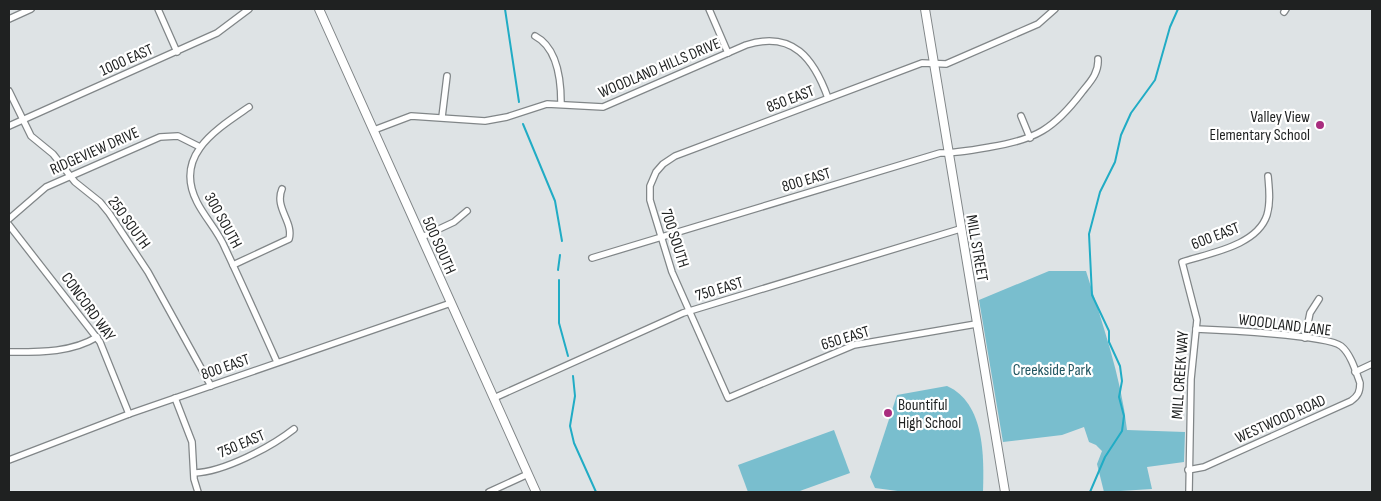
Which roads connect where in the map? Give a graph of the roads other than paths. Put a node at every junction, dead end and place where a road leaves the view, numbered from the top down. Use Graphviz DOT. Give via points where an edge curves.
graph roads {
  1 [pos="31,9"];
  2 [pos="158,9"];
  3 [pos="249,9"];
  4 [pos="319,9"];
  5 [pos="709,9"];
  6 [pos="925,9"];
  7 [pos="1055,9"];
  8 [pos="9,19"];
  9 [pos="535,36"];
  10 [pos="177,52"];
  11 [pos="728,53"];
  12 [pos="1098,59"];
  13 [pos="933,64"];
  14 [pos="447,76"];
  15 [pos="9,91"];
  16 [pos="828,98"];
  17 [pos="560,103"];
  18 [pos="249,107"];
  19 [pos="1020,116"];
  20 [pos="442,118"];
  21 [pos="22,120"];
  22 [pos="9,126"];
  23 [pos="374,130"];
  24 [pos="1030,138"];
  25 [pos="200,147"];
  26 [pos="948,153"];
  27 [pos="660,167"];
  28 [pos="1268,176"];
  29 [pos="69,177"];
  30 [pos="282,189"];
  31 [pos="467,211"];
  32 [pos="9,219"];
  33 [pos="9,225"];
  34 [pos="960,229"];
  35 [pos="422,237"];
  36 [pos="660,238"];
  37 [pos="592,258"];
  38 [pos="1182,262"];
  39 [pos="233,265"];
  40 [pos="1319,299"];
  41 [pos="451,303"];
  42 [pos="689,311"];
  43 [pos="976,324"];
  44 [pos="1196,329"];
  45 [pos="97,336"];
  46 [pos="1305,338"];
  47 [pos="9,352"];
  48 [pos="277,362"];
  49 [pos="1372,364"];
  50 [pos="1355,372"];
  51 [pos="211,386"];
  52 [pos="175,398"];
  53 [pos="494,398"];
  54 [pos="728,398"];
  55 [pos="129,414"];
  56 [pos="294,428"];
  57 [pos="9,460"];
  58 [pos="1188,470"];
  59 [pos="194,473"];
  60 [pos="528,474"];
  61 [pos="198,492"];
  62 [pos="489,492"];
  63 [pos="536,492"];
  64 [pos="1005,492"];
  65 [pos="1189,492"];
  1 -- 8 [label="street"];
  2 -- 10 [label="street"];
  3 -- 10 [label="street, 1000 EAST" via="222,31"];
  4 -- 23 [label="street, 500 SOUTH"];
  5 -- 11 [label="street"];
  6 -- 13 [label="street, MILL STREET"];
  7 -- 13 [label="street, 850 EAST" via="1032,26 946,64"];
  9 -- 17 [label="street" via="546,44 558,70"];
  10 -- 21 [label="street, 1000 EAST"];
  11 -- 16 [label="street, WOODLAND HILLS DRIVE" via="767,40 793,47 815,66"];
  11 -- 17 [label="street, WOODLAND HILLS DRIVE" via="609,106 591,108"];
  12 -- 24 [label="street, 800 EAST" via="1097,72 1068,111"];
  13 -- 16 [label="street, 850 EAST" via="922,63"];
  13 -- 26 [label="street, MILL STREET"];
  14 -- 20 [label="street"];
  15 -- 21 [label="street, 250 SOUTH"];
  16 -- 27 [label="street, 850 EAST" via="675,156"];
  17 -- 20 [label="street, WOODLAND HILLS DRIVE" via="494,120"];
  18 -- 25 [label="street, 300 SOUTH" via="212,132"];
  19 -- 24 [label="street"];
  20 -- 23 [label="street, WOODLAND HILLS DRIVE" via="411,116"];
  21 -- 22 [label="street, 1000 EAST"];
  21 -- 29 [label="street, 250 SOUTH" via="31,136 52,154"];
  23 -- 35 [label="street, 500 SOUTH"];
  24 -- 26 [label="street, 800 EAST" via="1012,144"];
  25 -- 29 [label="street, RIDGEVIEW DRIVE" via="178,136 160,136"];
  25 -- 39 [label="street, 300 SOUTH" via="192,171 192,190"];
  26 -- 34 [label="street, MILL STREET"];
  26 -- 36 [label="street, 800 EAST"];
  27 -- 36 [label="street, 700 SOUTH" via="652,179 649,193"];
  28 -- 38 [label="street, 600 EAST" via="1268,213 1258,230 1234,244"];
  29 -- 32 [label="street, RIDGEVIEW DRIVE" via="38,191"];
  29 -- 51 [label="street, 250 SOUTH" via="109,213 148,272"];
  30 -- 39 [label="street" via="279,202 290,232 289,239"];
  31 -- 35 [label="street" via="454,222"];
  33 -- 45 [label="street, CONCORD WAY"];
  34 -- 42 [label="street, 750 EAST"];
  34 -- 43 [label="street, MILL STREET"];
  35 -- 41 [label="street, 500 SOUTH"];
  36 -- 37 [label="street, 800 EAST"];
  36 -- 42 [label="street, 700 SOUTH"];
  38 -- 44 [label="street, MILL CREEK WAY" via="1195,308"];
  39 -- 48 [label="street, 300 SOUTH"];
  40 -- 46 [label="street" via="1310,313"];
  41 -- 48 [label="street, 800 EAST"];
  41 -- 53 [label="street, 500 SOUTH"];
  42 -- 53 [label="street, 750 EAST"];
  42 -- 54 [label="street, 700 SOUTH"];
  43 -- 54 [label="street, 650 EAST" via="854,345"];
  43 -- 64 [label="street, MILL STREET"];
  44 -- 46 [label="street, WOODLAND LANE"];
  44 -- 58 [label="street, MILL CREEK WAY"];
  45 -- 47 [label="street" via="81,345 58,350"];
  45 -- 55 [label="street, CONCORD WAY"];
  46 -- 50 [label="street, WOODLAND LANE" via="1340,345"];
  48 -- 51 [label="street, 800 EAST"];
  49 -- 50 [label="street"];
  50 -- 58 [label="street, WESTWOOD ROAD" via="1360,389 1351,401 1204,466"];
  51 -- 52 [label="street, 800 EAST"];
  52 -- 55 [label="street, 800 EAST"];
  52 -- 59 [label="street" via="192,442"];
  53 -- 60 [label="street, 500 SOUTH"];
  55 -- 57 [label="street, 800 EAST"];
  56 -- 59 [label="street, 750 EAST" via="259,452"];
  58 -- 65 [label="street, MILL CREEK WAY"];
  59 -- 61 [label="street"];
  60 -- 62 [label="street"];
  60 -- 63 [label="street, 500 SOUTH"];
}
